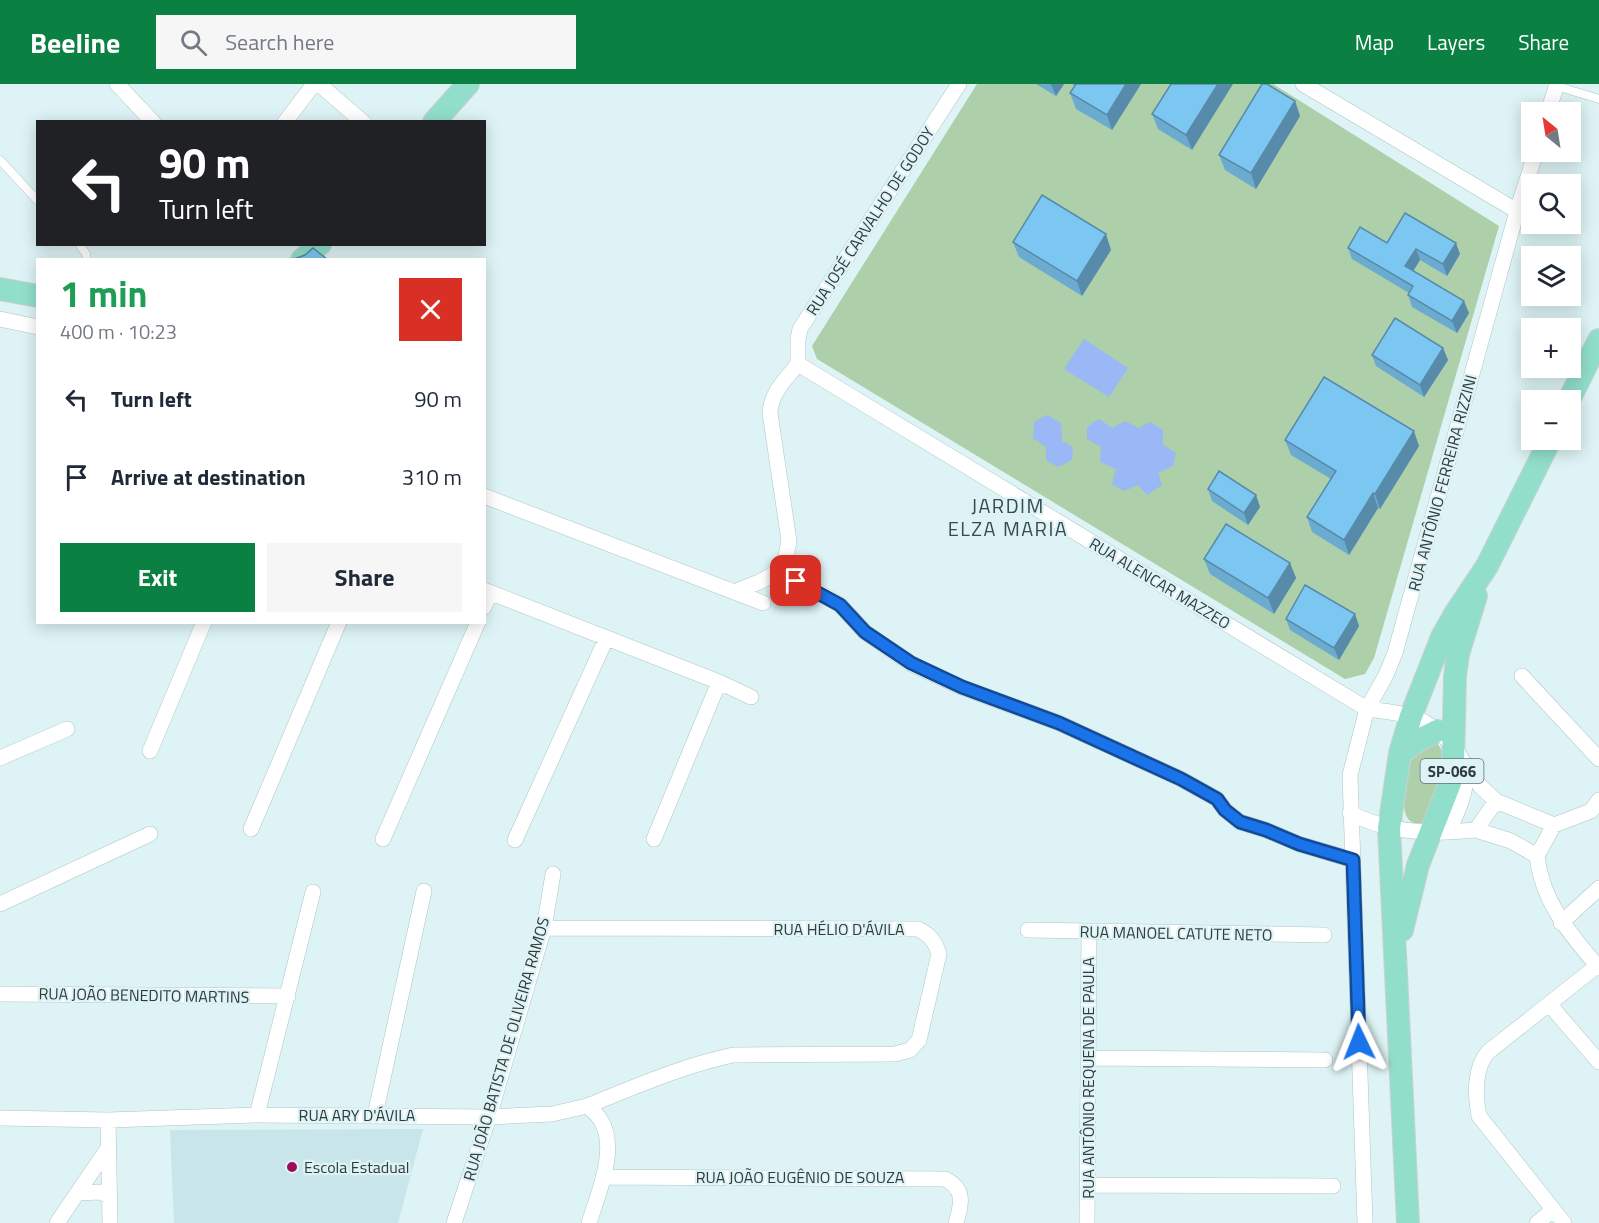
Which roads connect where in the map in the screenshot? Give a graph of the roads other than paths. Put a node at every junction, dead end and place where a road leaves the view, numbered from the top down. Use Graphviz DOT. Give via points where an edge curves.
graph roads {
  1 [pos="117,84"];
  2 [pos="314,84"];
  3 [pos="319,84"];
  4 [pos="468,84"];
  5 [pos="959,84"];
  6 [pos="1303,84"];
  7 [pos="1556,85"];
  8 [pos="1599,99"];
  9 [pos="1551,102"];
  10 [pos="151,120"];
  11 [pos="287,120"];
  12 [pos="361,120"];
  13 [pos="436,120"];
  14 [pos="0,160"];
  15 [pos="1533,162"];
  16 [pos="36,199"];
  17 [pos="1517,211"];
  18 [pos="318,246"];
  19 [pos="304,258"];
  20 [pos="0,289"];
  21 [pos="36,296"];
  22 [pos="0,319"];
  23 [pos="36,327"];
  24 [pos="1599,340"];
  25 [pos="798,364"];
  26 [pos="1574,390"];
  27 [pos="1545,450"];
  28 [pos="486,497"];
  29 [pos="1486,566"];
  30 [pos="778,572"];
  31 [pos="734,592"];
  32 [pos="487,597"];
  33 [pos="763,603"];
  34 [pos="203,624"];
  35 [pos="338,624"];
  36 [pos="477,624"];
  37 [pos="606,639"];
  38 [pos="1522,676"];
  39 [pos="719,682"];
  40 [pos="751,697"];
  41 [pos="1367,709"];
  42 [pos="1411,716"];
  43 [pos="67,729"];
  44 [pos="1451,746"];
  45 [pos="150,750"];
  46 [pos="1400,753"];
  47 [pos="0,758"];
  48 [pos="1599,759"];
  49 [pos="1496,801"];
  50 [pos="1596,808"];
  51 [pos="1350,813"];
  52 [pos="1554,825"];
  53 [pos="1389,828"];
  54 [pos="251,829"];
  55 [pos="1476,830"];
  56 [pos="1440,832"];
  57 [pos="150,834"];
  58 [pos="383,839"];
  59 [pos="654,839"];
  60 [pos="515,840"];
  61 [pos="1537,856"];
  62 [pos="1353,860"];
  63 [pos="553,874"];
  64 [pos="1599,888"];
  65 [pos="424,891"];
  66 [pos="313,892"];
  67 [pos="0,904"];
  68 [pos="1561,923"];
  69 [pos="544,928"];
  70 [pos="1028,930"];
  71 [pos="1089,932"];
  72 [pos="1324,934"];
  73 [pos="1598,967"];
  74 [pos="1397,971"];
  75 [pos="0,994"];
  76 [pos="288,996"];
  77 [pos="1549,1004"];
  78 [pos="1088,1058"];
  79 [pos="1325,1060"];
  80 [pos="1599,1062"];
  81 [pos="587,1106"];
  82 [pos="257,1115"];
  83 [pos="375,1115"];
  84 [pos="489,1117"];
  85 [pos="0,1118"];
  86 [pos="108,1120"];
  87 [pos="108,1148"];
  88 [pos="603,1176"];
  89 [pos="1088,1185"];
  90 [pos="1333,1186"];
  91 [pos="78,1193"];
  92 [pos="109,1196"];
  93 [pos="1553,1210"];
  94 [pos="57,1223"];
  95 [pos="110,1223"];
  96 [pos="454,1223"];
  97 [pos="589,1223"];
  98 [pos="956,1223"];
  99 [pos="1088,1223"];
  100 [pos="1365,1223"];
  101 [pos="1408,1223"];
  102 [pos="1537,1223"];
  103 [pos="1564,1223"];
  1 -- 10 [label="street"];
  2 -- 11 [label="street"];
  3 -- 12 [label="street"];
  4 -- 13 [label="main road"];
  5 -- 25 [label="street, RUA JOSÉ CARVALHO DE GODOY" via="800,329"];
  6 -- 17 [label="street"];
  7 -- 8 [label="lane"];
  7 -- 9 [label="street"];
  14 -- 16 [label="lane"];
  15 -- 17 [label="street, RUA ANTÔNIO FERREIRA RIZZINI"];
  17 -- 41 [label="street, RUA ANTÔNIO FERREIRA RIZZINI" via="1395,652"];
  18 -- 19 [label="main road"];
  20 -- 21 [label="main road"];
  22 -- 23 [label="street"];
  24 -- 26 [label="main road"];
  25 -- 30 [label="street" via="774,394 770,413 789,541"];
  25 -- 41 [label="street, RUA ALENCAR MAZZEO"];
  27 -- 29 [label="main road, SP-066"];
  28 -- 31 [label="street"];
  29 -- 42 [label="main road, SP-066" via="1442,637"];
  29 -- 44 [label="main road, SP-066" via="1458,654"];
  30 -- 31 [label="street"];
  30 -- 62 [label="street" via="840,605 865,632 911,663 962,687 1059,723 1181,779 1217,799 1240,822"];
  31 -- 33 [label="street"];
  32 -- 37 [label="street"];
  34 -- 45 [label="street"];
  35 -- 54 [label="street"];
  36 -- 58 [label="street"];
  37 -- 39 [label="street"];
  37 -- 60 [label="street"];
  38 -- 48 [label="street"];
  39 -- 40 [label="street"];
  39 -- 59 [label="street"];
  41 -- 42 [label="street"];
  41 -- 51 [label="street, RUA ANTÔNIO FERREIRA RIZZINI" via="1350,775"];
  42 -- 44 [label="street"];
  42 -- 46 [label="main road, SP-066"];
  43 -- 47 [label="street"];
  44 -- 46 [label="main road" via="1409,746"];
  44 -- 49 [label="street"];
  44 -- 56 [label="main road, SP-066" via="1450,783"];
  46 -- 53 [label="main road, SP-066"];
  49 -- 52 [label="street"];
  49 -- 55 [label="street"];
  50 -- 52 [label="street"];
  51 -- 53 [label="street"];
  51 -- 62 [label="street, RUA ANTÔNIO FERREIRA RIZZINI"];
  52 -- 61 [label="street"];
  53 -- 56 [label="street"];
  53 -- 74 [label="main road, SP-066"];
  55 -- 56 [label="street"];
  55 -- 61 [label="street" via="1511,841"];
  56 -- 74 [label="main road, SP-066" via="1419,865 1408,901"];
  57 -- 67 [label="street"];
  61 -- 68 [label="street" via="1544,889"];
  62 -- 100 [label="street, RUA ANTÔNIO FERREIRA RIZZINI"];
  63 -- 69 [label="street, RUA JOÃO BATISTA DE OLIVEIRA RAMOS"];
  64 -- 68 [label="street"];
  65 -- 83 [label="street"];
  66 -- 76 [label="street"];
  68 -- 73 [label="street"];
  69 -- 81 [label="street, RUA HÉLIO D'ÁVILA" via="918,929 935,942 939,954 919,1040 910,1050 895,1054 733,1055"];
  69 -- 84 [label="street, RUA JOÃO BATISTA DE OLIVEIRA RAMOS"];
  70 -- 71 [label="street, RUA MANOEL CATUTE NETO"];
  71 -- 72 [label="street, RUA MANOEL CATUTE NETO"];
  71 -- 78 [label="street, RUA ANTÔNIO REQUENA DE PAULA"];
  73 -- 77 [label="street"];
  74 -- 101 [label="main road, SP-066"];
  75 -- 76 [label="street, RUA JOÃO BENEDITO MARTINS"];
  76 -- 82 [label="street"];
  77 -- 80 [label="street"];
  77 -- 93 [label="street" via="1482,1059 1477,1104 1486,1126"];
  78 -- 79 [label="street"];
  78 -- 89 [label="street, RUA ANTÔNIO REQUENA DE PAULA"];
  81 -- 84 [label="street, RUA ARY D'ÁVILA" via="552,1114"];
  81 -- 88 [label="street" via="600,1118 607,1133 609,1147"];
  82 -- 83 [label="street, RUA ARY D'ÁVILA"];
  82 -- 86 [label="street, RUA ARY D'ÁVILA"];
  83 -- 84 [label="street, RUA ARY D'ÁVILA"];
  84 -- 96 [label="street, RUA JOÃO BATISTA DE OLIVEIRA RAMOS"];
  85 -- 86 [label="street, RUA ARY D'ÁVILA"];
  86 -- 87 [label="street"];
  87 -- 91 [label="street"];
  87 -- 92 [label="street"];
  88 -- 97 [label="street"];
  88 -- 98 [label="street, RUA JOÃO EUGÊNIO DE SOUZA" via="945,1179 955,1184 960,1195"];
  89 -- 90 [label="street"];
  89 -- 99 [label="street, RUA ANTÔNIO REQUENA DE PAULA"];
  91 -- 92 [label="street" via="100,1192"];
  91 -- 94 [label="street"];
  92 -- 95 [label="street"];
  93 -- 102 [label="street"];
  93 -- 103 [label="street"];
}
